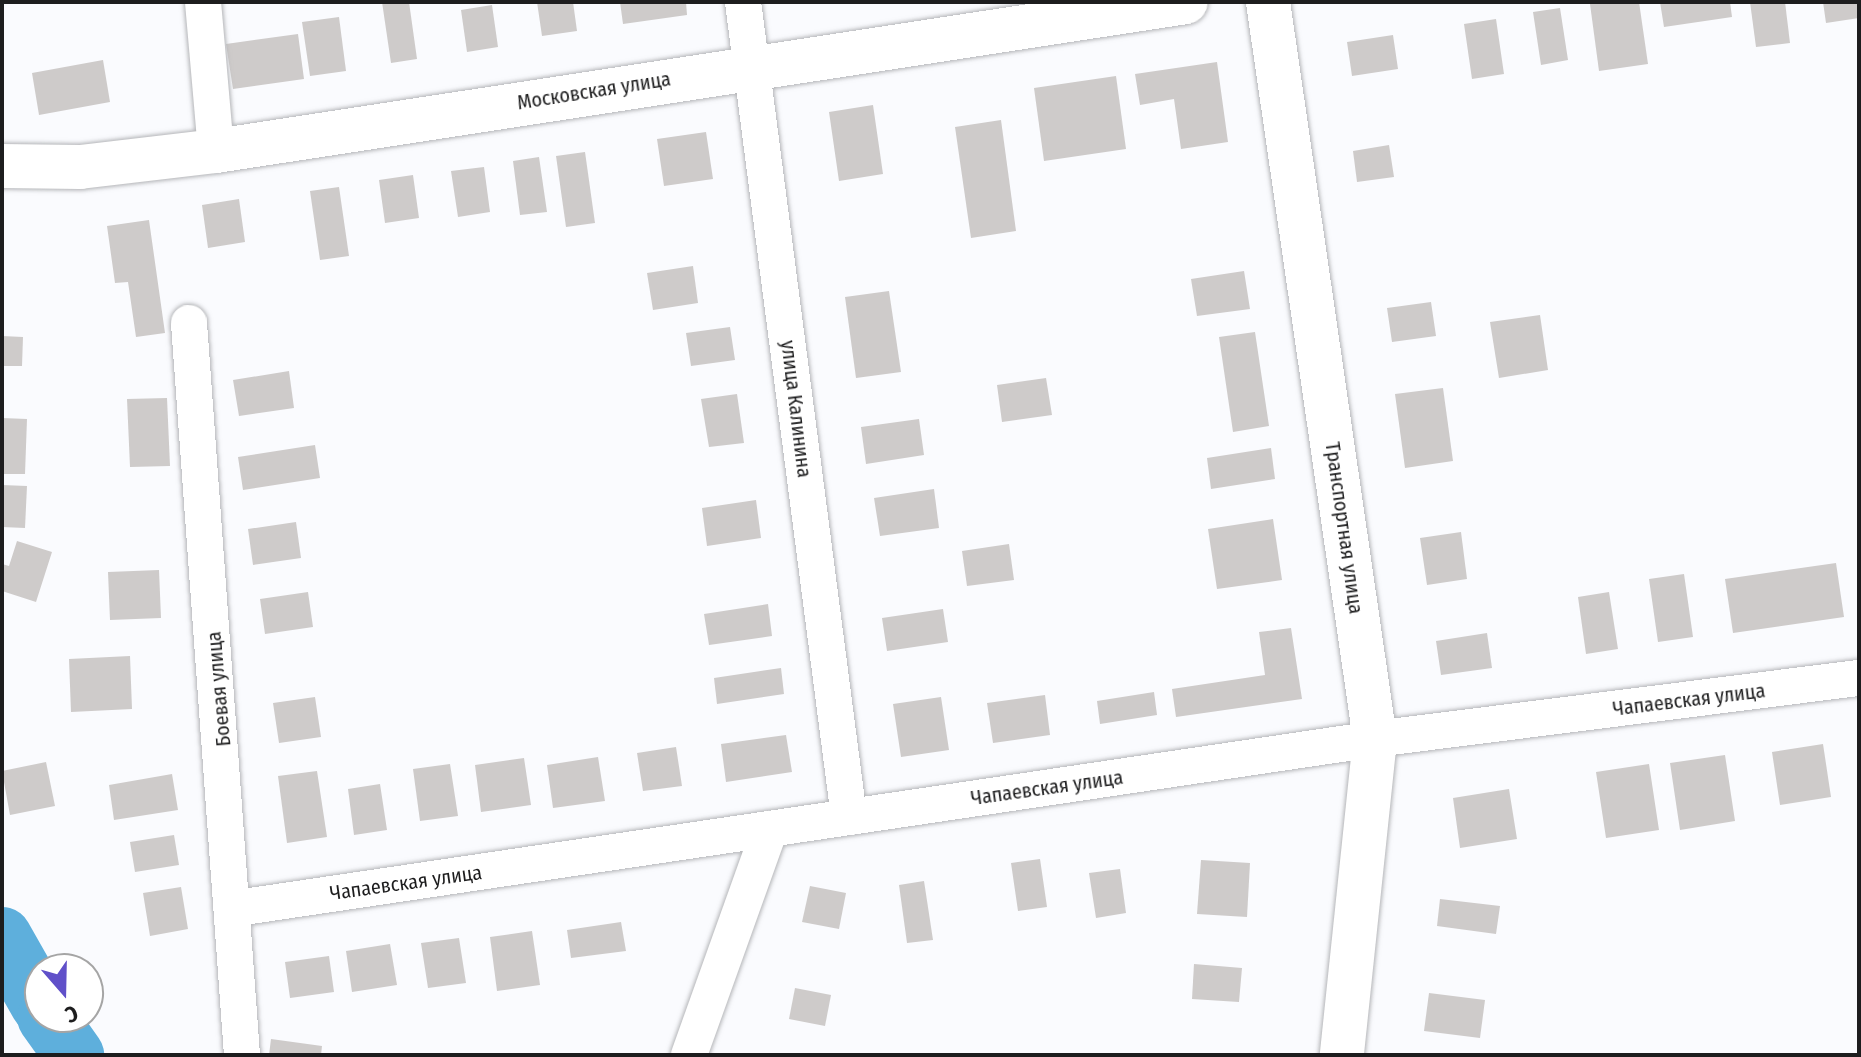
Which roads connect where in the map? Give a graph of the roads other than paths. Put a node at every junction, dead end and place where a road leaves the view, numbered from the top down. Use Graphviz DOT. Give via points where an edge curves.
graph roads {
  1 [pos="203,2"];
  2 [pos="743,2"];
  3 [pos="1186,2"];
  4 [pos="1268,2"];
  5 [pos="752,67"];
  6 [pos="216,151"];
  7 [pos="2,166"];
  8 [pos="189,323"];
  9 [pos="1859,678"];
  10 [pos="1375,739"];
  11 [pos="849,817"];
  12 [pos="770,829"];
  13 [pos="237,908"];
  14 [pos="242,1055"];
  15 [pos="689,1055"];
  16 [pos="1342,1055"];
  1 -- 6 [label="street"];
  2 -- 5 [label="street, улица Калинина"];
  3 -- 5 [label="street, Московская улица"];
  4 -- 10 [label="street, Транспортная улица"];
  5 -- 6 [label="street, Московская улица"];
  5 -- 11 [label="street, улица Калинина"];
  6 -- 7 [label="street, Московская улица" via="80,167"];
  8 -- 13 [label="street, Боевая улица"];
  9 -- 10 [label="street, Чапаевская улица"];
  10 -- 11 [label="street, Чапаевская улица"];
  10 -- 16 [label="street, Транспортная улица"];
  11 -- 12 [label="street, Чапаевская улица"];
  12 -- 13 [label="street, Чапаевская улица"];
  12 -- 15 [label="street"];
  13 -- 14 [label="street, Боевая улица"];
}
